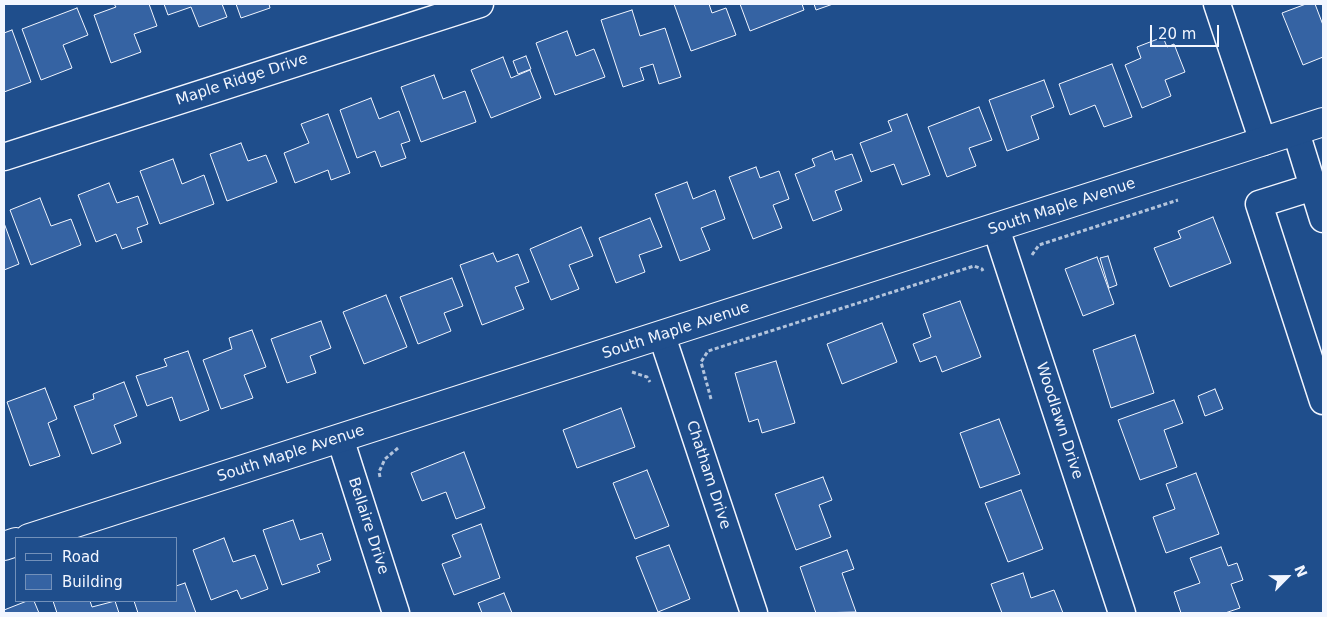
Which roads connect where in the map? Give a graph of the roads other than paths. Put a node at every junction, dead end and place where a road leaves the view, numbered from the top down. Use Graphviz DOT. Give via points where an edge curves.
graph roads {
  1 [pos="480,4"];
  2 [pos="1217,4"];
  3 [pos="1323,122"];
  4 [pos="1296,132"];
  5 [pos="1263,142"];
  6 [pos="4,157"];
  7 [pos="1313,188"];
  8 [pos="1323,219"];
  9 [pos="996,228"];
  10 [pos="662,336"];
  11 [pos="1317,363"];
  12 [pos="1323,400"];
  13 [pos="340,438"];
  14 [pos="32,537"];
  15 [pos="396,613"];
  16 [pos="754,613"];
  17 [pos="1122,613"];
  1 -- 6 [label="street, Maple Ridge Drive"];
  2 -- 5 [label="street"];
  3 -- 4 [label="main road, South Maple Avenue"];
  4 -- 5 [label="main road, South Maple Avenue"];
  4 -- 7 [label="street"];
  5 -- 9 [label="main road, South Maple Avenue"];
  7 -- 8 [label="street"];
  7 -- 11 [label="street" via="1259,204"];
  9 -- 10 [label="main road, South Maple Avenue"];
  9 -- 17 [label="street, Woodlawn Drive"];
  10 -- 13 [label="main road, South Maple Avenue"];
  10 -- 16 [label="street, Chatham Drive"];
  11 -- 12 [label="street"];
  13 -- 14 [label="main road, South Maple Avenue"];
  13 -- 15 [label="street, Bellaire Drive"];
}
